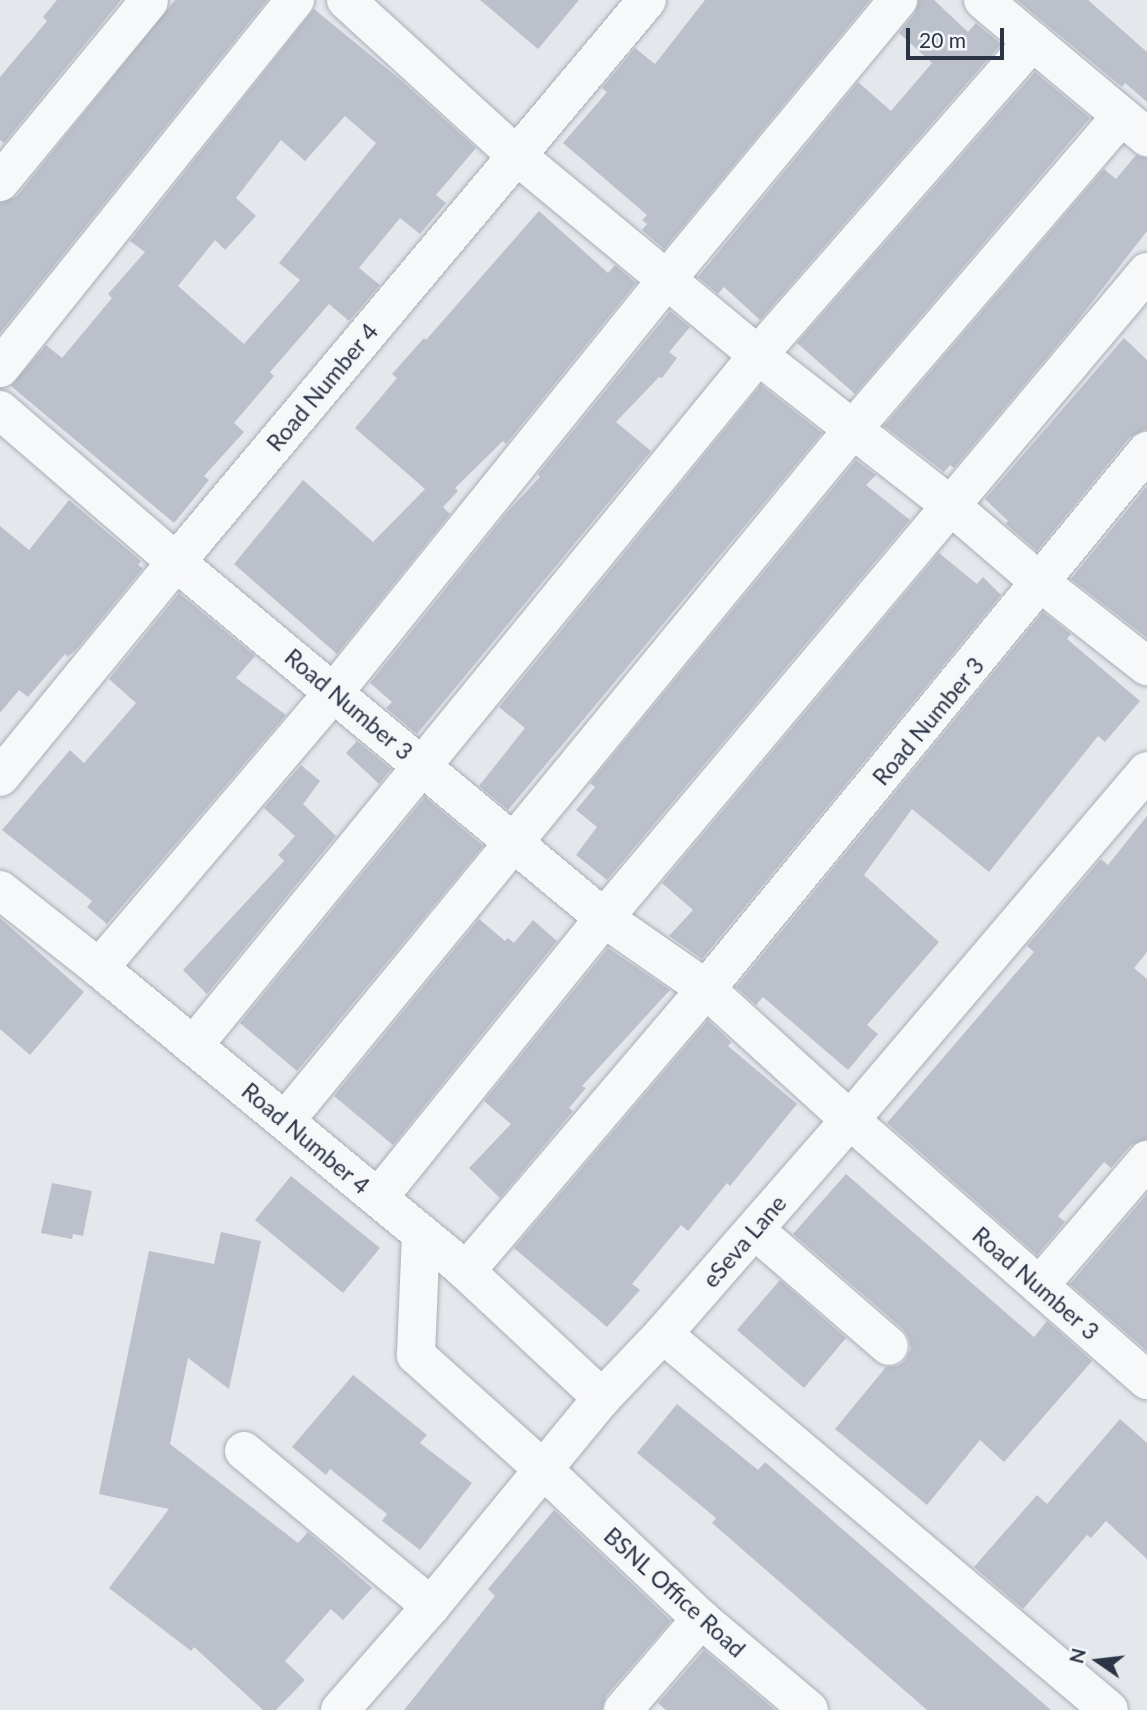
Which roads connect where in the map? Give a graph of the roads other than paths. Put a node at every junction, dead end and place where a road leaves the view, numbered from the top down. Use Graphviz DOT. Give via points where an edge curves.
graph roads {
  1 [pos="295,0"];
  2 [pos="346,0"];
  3 [pos="647,0"];
  4 [pos="898,0"];
  5 [pos="984,0"];
  6 [pos="149,1"];
  7 [pos="1032,41"];
  8 [pos="1134,126"];
  9 [pos="516,155"];
  10 [pos="0,182"];
  11 [pos="1147,272"];
  12 [pos="668,278"];
  13 [pos="758,355"];
  14 [pos="0,368"];
  15 [pos="0,410"];
  16 [pos="853,429"];
  17 [pos="1147,451"];
  18 [pos="950,505"];
  19 [pos="176,562"];
  20 [pos="1041,583"];
  21 [pos="1147,666"];
  22 [pos="335,691"];
  23 [pos="422,764"];
  24 [pos="1147,771"];
  25 [pos="0,777"];
  26 [pos="514,843"];
  27 [pos="0,890"];
  28 [pos="604,918"];
  29 [pos="99,968"];
  30 [pos="706,989"];
  31 [pos="193,1045"];
  32 [pos="850,1120"];
  33 [pos="285,1121"];
  34 [pos="1147,1160"];
  35 [pos="378,1198"];
  36 [pos="755,1230"];
  37 [pos="421,1234"];
  38 [pos="466,1271"];
  39 [pos="1040,1285"];
  40 [pos="663,1334"];
  41 [pos="889,1346"];
  42 [pos="1147,1380"];
  43 [pos="602,1398"];
  44 [pos="244,1451"];
  45 [pos="545,1471"];
  46 [pos="431,1606"];
  47 [pos="701,1619"];
  48 [pos="340,1710"];
  49 [pos="623,1710"];
  50 [pos="808,1710"];
  51 [pos="1109,1710"];
  1 -- 14 [label="street"];
  2 -- 9 [label="street"];
  3 -- 9 [label="street, Road Number 4"];
  4 -- 12 [label="street"];
  5 -- 7 [label="street"];
  6 -- 10 [label="street"];
  7 -- 8 [label="street"];
  7 -- 13 [label="street"];
  8 -- 16 [label="street"];
  9 -- 12 [label="street"];
  9 -- 19 [label="street, Road Number 4"];
  11 -- 18 [label="street"];
  12 -- 13 [label="street"];
  12 -- 22 [label="street"];
  13 -- 16 [label="street"];
  13 -- 23 [label="street"];
  15 -- 19 [label="street, Road Number 3"];
  16 -- 18 [label="street"];
  16 -- 26 [label="street"];
  17 -- 20 [label="street, Road Number 3"];
  18 -- 20 [label="street"];
  18 -- 28 [label="street"];
  19 -- 22 [label="street, Road Number 3"];
  19 -- 25 [label="street, Road Number 4"];
  20 -- 21 [label="street"];
  20 -- 30 [label="street, Road Number 3"];
  22 -- 23 [label="street, Road Number 3"];
  22 -- 29 [label="street"];
  23 -- 26 [label="street, Road Number 3"];
  23 -- 31 [label="street"];
  24 -- 32 [label="street, eSeva Lane"];
  26 -- 28 [label="street, Road Number 3"];
  26 -- 33 [label="street"];
  27 -- 29 [label="street, Road Number 4"];
  28 -- 30 [label="street, Road Number 3"];
  28 -- 35 [label="street"];
  29 -- 31 [label="street, Road Number 4"];
  30 -- 32 [label="street, Road Number 3"];
  30 -- 38 [label="street, Road Number 3"];
  31 -- 33 [label="street, Road Number 4"];
  32 -- 36 [label="street, eSeva Lane"];
  32 -- 39 [label="street, Road Number 3"];
  33 -- 35 [label="street, Road Number 4"];
  34 -- 39 [label="street"];
  35 -- 37 [label="street, Road Number 4"];
  36 -- 40 [label="street, eSeva Lane"];
  36 -- 41 [label="street"];
  37 -- 38 [label="street, Road Number 4"];
  37 -- 45 [label="street, BSNL Office Road" via="416,1355"];
  38 -- 43 [label="street, Road Number 4"];
  39 -- 42 [label="street, Road Number 3"];
  40 -- 43 [label="street, eSeva Lane"];
  40 -- 51 [label="street"];
  43 -- 45 [label="street, eSeva Lane"];
  44 -- 46 [label="street"];
  45 -- 46 [label="street, eSeva Lane"];
  45 -- 47 [label="street, BSNL Office Road"];
  46 -- 48 [label="street, eSeva Lane"];
  47 -- 49 [label="street"];
  47 -- 50 [label="street, BSNL Office Road"];
}
